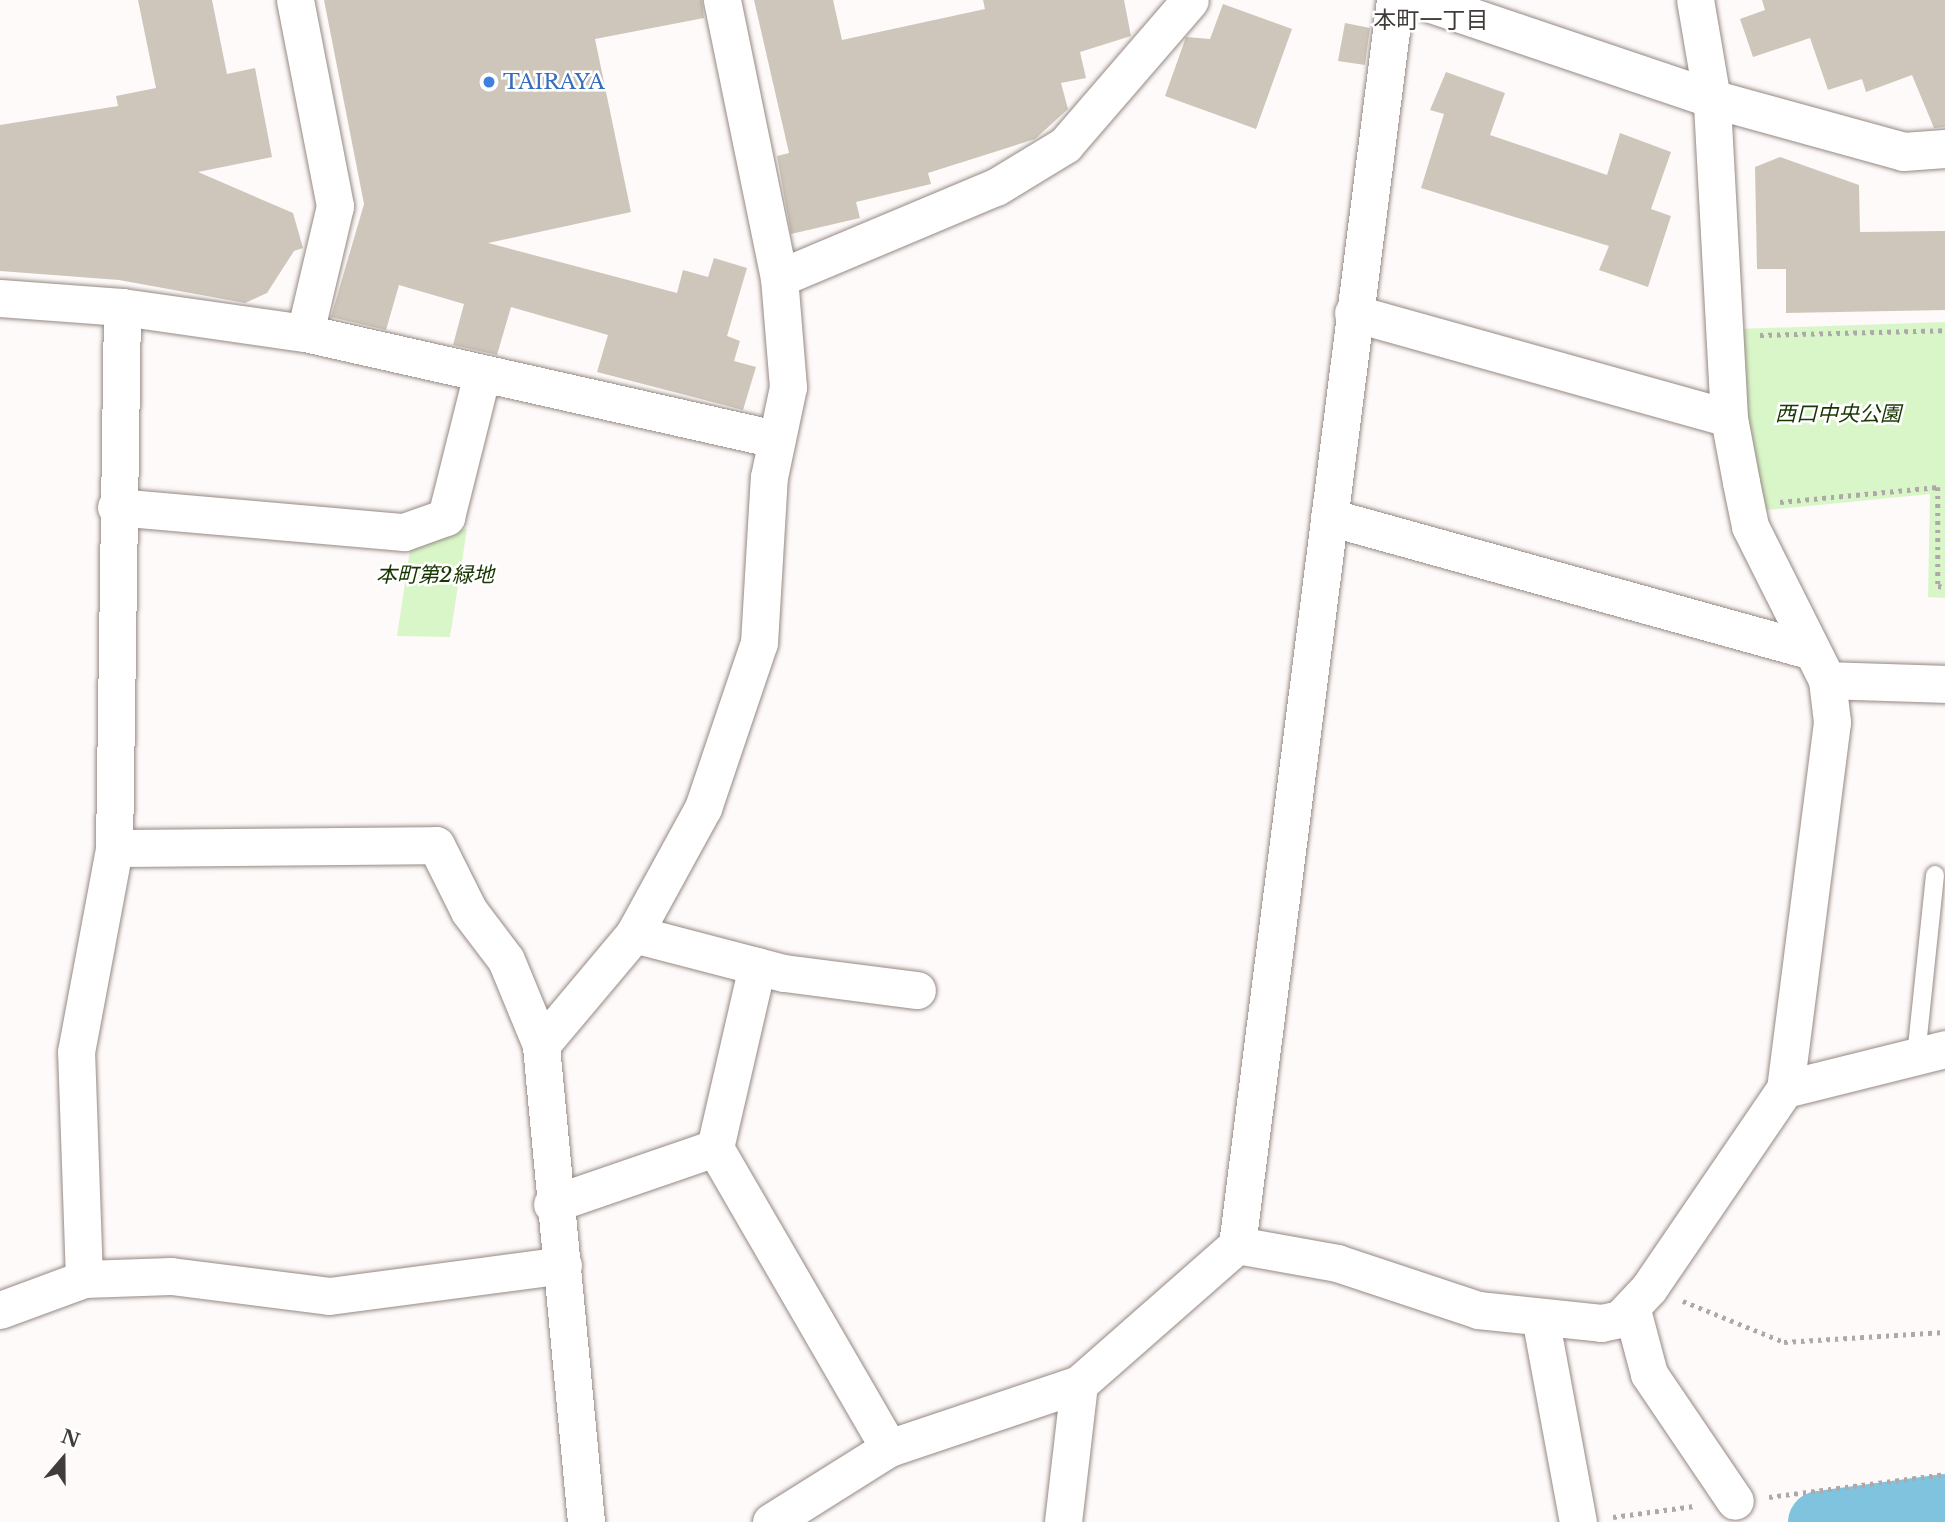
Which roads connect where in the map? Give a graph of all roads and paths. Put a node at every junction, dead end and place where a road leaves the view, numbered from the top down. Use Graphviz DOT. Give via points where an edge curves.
graph roads {
  1 [pos="295,0"];
  2 [pos="722,0"];
  3 [pos="1190,0"];
  4 [pos="1395,0"];
  5 [pos="1420,0"];
  6 [pos="1695,0"];
  7 [pos="1712,99"];
  8 [pos="1945,149"];
  9 [pos="779,278"];
  10 [pos="0,298"];
  11 [pos="121,307"];
  12 [pos="1353,313"];
  13 [pos="1945,330"];
  14 [pos="305,332"];
  15 [pos="1746,335"];
  16 [pos="482,374"];
  17 [pos="1729,418"];
  18 [pos="776,439"];
  19 [pos="1775,502"];
  20 [pos="117,507"];
  21 [pos="1329,517"];
  22 [pos="1945,587"];
  23 [pos="1818,665"];
  24 [pos="1945,684"];
  25 [pos="114,848"];
  26 [pos="1935,875"];
  27 [pos="634,934"];
  28 [pos="757,966"];
  29 [pos="917,990"];
  30 [pos="541,1045"];
  31 [pos="1930,1052"];
  32 [pos="1785,1089"];
  33 [pos="715,1148"];
  34 [pos="552,1204"];
  35 [pos="1237,1245"];
  36 [pos="563,1265"];
  37 [pos="84,1279"];
  38 [pos="1641,1299"];
  39 [pos="0,1310"];
  40 [pos="1540,1317"];
  41 [pos="1945,1332"];
  42 [pos="1079,1384"];
  43 [pos="888,1448"];
  44 [pos="1735,1501"];
  45 [pos="586,1522"];
  46 [pos="771,1522"];
  47 [pos="1063,1522"];
  48 [pos="1578,1522"];
  1 -- 14 [label="street" via="335,206"];
  2 -- 9 [label="street"];
  3 -- 9 [label="street" via="1065,145 996,187"];
  4 -- 12 [label="street"];
  5 -- 7 [label="street"];
  6 -- 7 [label="street"];
  7 -- 8 [label="street" via="1904,152"];
  7 -- 17 [label="street"];
  9 -- 18 [label="street" via="788,332 788,387"];
  10 -- 11 [label="street"];
  11 -- 14 [label="street"];
  11 -- 20 [label="street"];
  12 -- 17 [label="street"];
  12 -- 21 [label="street"];
  13 -- 15 [label="path"];
  14 -- 16 [label="street"];
  16 -- 18 [label="street"];
  16 -- 20 [label="street" via="446,517 404,532"];
  17 -- 23 [label="street" via="1750,526"];
  18 -- 27 [label="street" via="759,643 743,700 704,808"];
  19 -- 22 [label="path" via="1938,486 1938,586"];
  20 -- 25 [label="street"];
  21 -- 23 [label="street"];
  21 -- 35 [label="street"];
  23 -- 24 [label="street"];
  23 -- 32 [label="street" via="1832,722"];
  25 -- 30 [label="street" via="436,845 468,911 506,960"];
  25 -- 37 [label="street" via="76,1052"];
  26 -- 31 [label="lane"];
  27 -- 28 [label="street"];
  27 -- 30 [label="street"];
  28 -- 29 [label="street"];
  28 -- 33 [label="street"];
  30 -- 34 [label="street"];
  31 -- 32 [label="street"];
  32 -- 38 [label="street"];
  33 -- 34 [label="street"];
  33 -- 43 [label="street"];
  34 -- 36 [label="street"];
  35 -- 40 [label="street" via="1337,1263 1478,1310"];
  35 -- 42 [label="street"];
  36 -- 37 [label="street" via="329,1296 171,1276"];
  36 -- 45 [label="street"];
  37 -- 39 [label="street"];
  38 -- 40 [label="street" via="1601,1323"];
  38 -- 41 [label="path" via="1784,1342"];
  38 -- 44 [label="street" via="1648,1374"];
  40 -- 48 [label="street"];
  42 -- 43 [label="street"];
  42 -- 47 [label="street"];
  43 -- 46 [label="street"];
}
